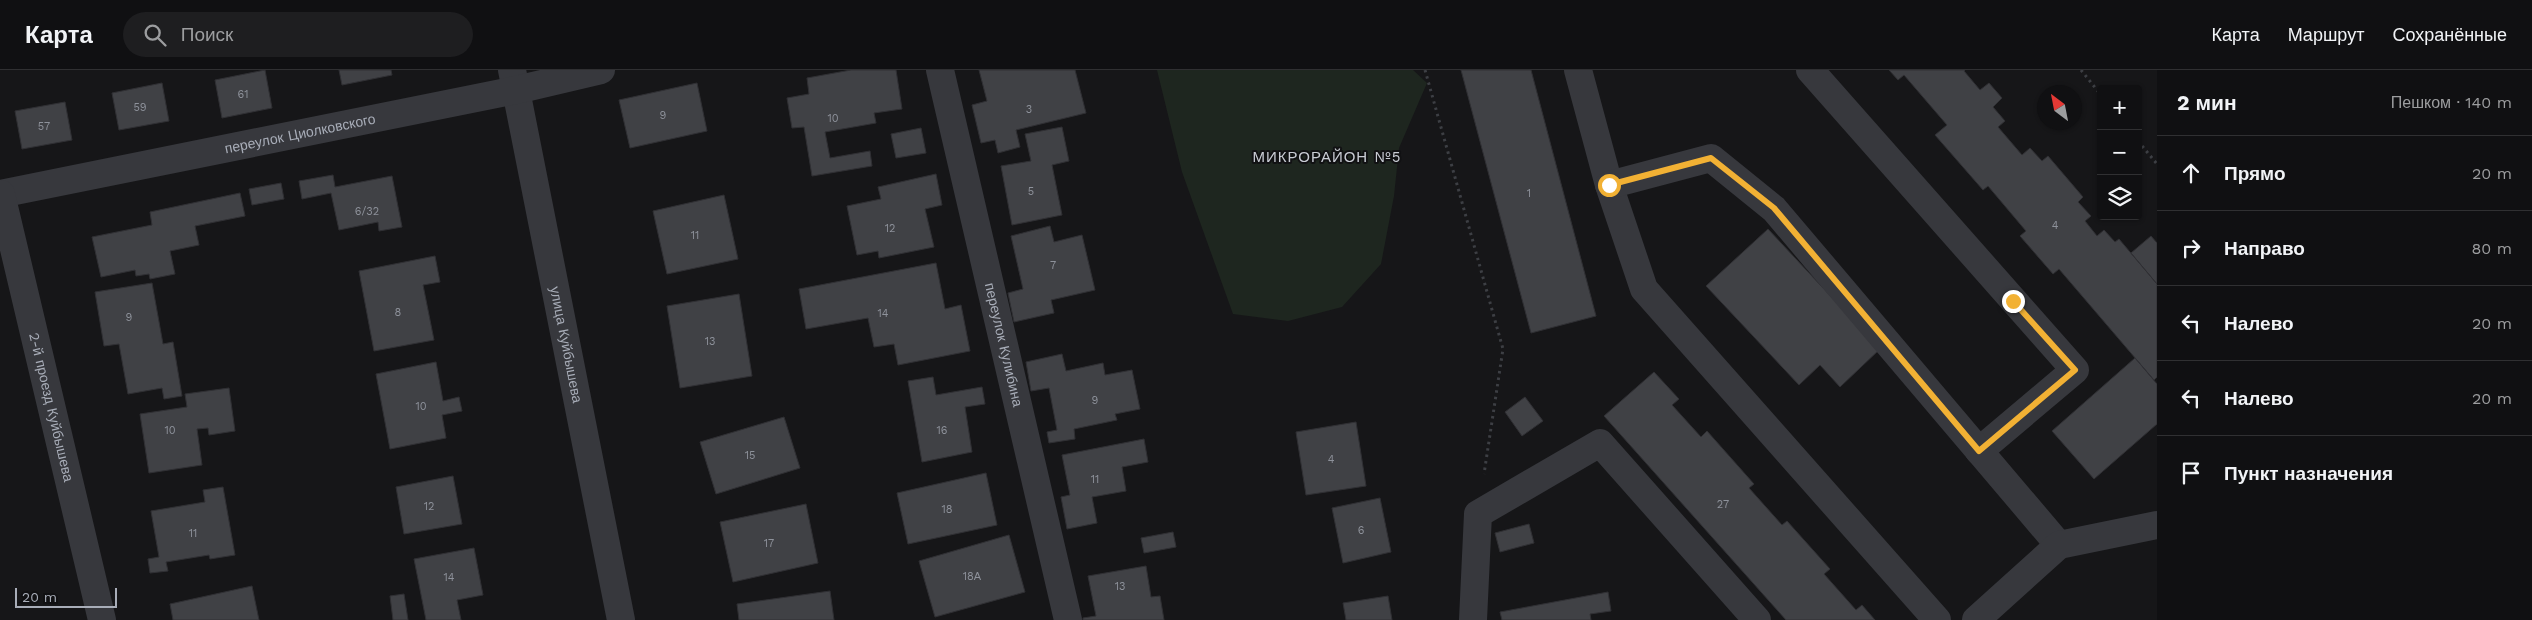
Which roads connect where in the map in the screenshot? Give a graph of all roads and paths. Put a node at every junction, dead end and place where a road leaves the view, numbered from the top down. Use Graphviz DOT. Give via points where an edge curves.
graph roads {
  1 [pos="601,70"];
  2 [pos="940,70"];
  3 [pos="1425,70"];
  4 [pos="1578,70"];
  5 [pos="1810,70"];
  6 [pos="2081,70"];
  7 [pos="514,80"];
  8 [pos="2097,90"];
  9 [pos="2142,146"];
  10 [pos="2157,164"];
  11 [pos="1609,185"];
  12 [pos="0,194"];
  13 [pos="1979,451"];
  14 [pos="1478,514"];
  15 [pos="2157,525"];
  16 [pos="2059,545"];
  17 [pos="102,620"];
  18 [pos="621,620"];
  19 [pos="1068,620"];
  20 [pos="1473,620"];
  21 [pos="1757,620"];
  22 [pos="1937,620"];
  23 [pos="1976,620"];
  1 -- 7 [label="street, переулок Циолковского"];
  2 -- 19 [label="street, переулок Кулибина"];
  3 -- 14 [label="path" via="1503,349"];
  4 -- 11 [label="street"];
  5 -- 13 [label="street" via="2075,370"];
  6 -- 8 [label="path"];
  7 -- 12 [label="street, переулок Циолковского"];
  7 -- 18 [label="street, улица Куйбышева"];
  9 -- 10 [label="path"];
  11 -- 13 [label="street" via="1711,158 1774,208"];
  11 -- 22 [label="street" via="1644,289"];
  12 -- 17 [label="street, 2-й проезд Куйбышева"];
  13 -- 16 [label="street"];
  14 -- 20 [label="street"];
  14 -- 21 [label="street" via="1600,443"];
  15 -- 16 [label="street"];
  16 -- 23 [label="street"];
}
